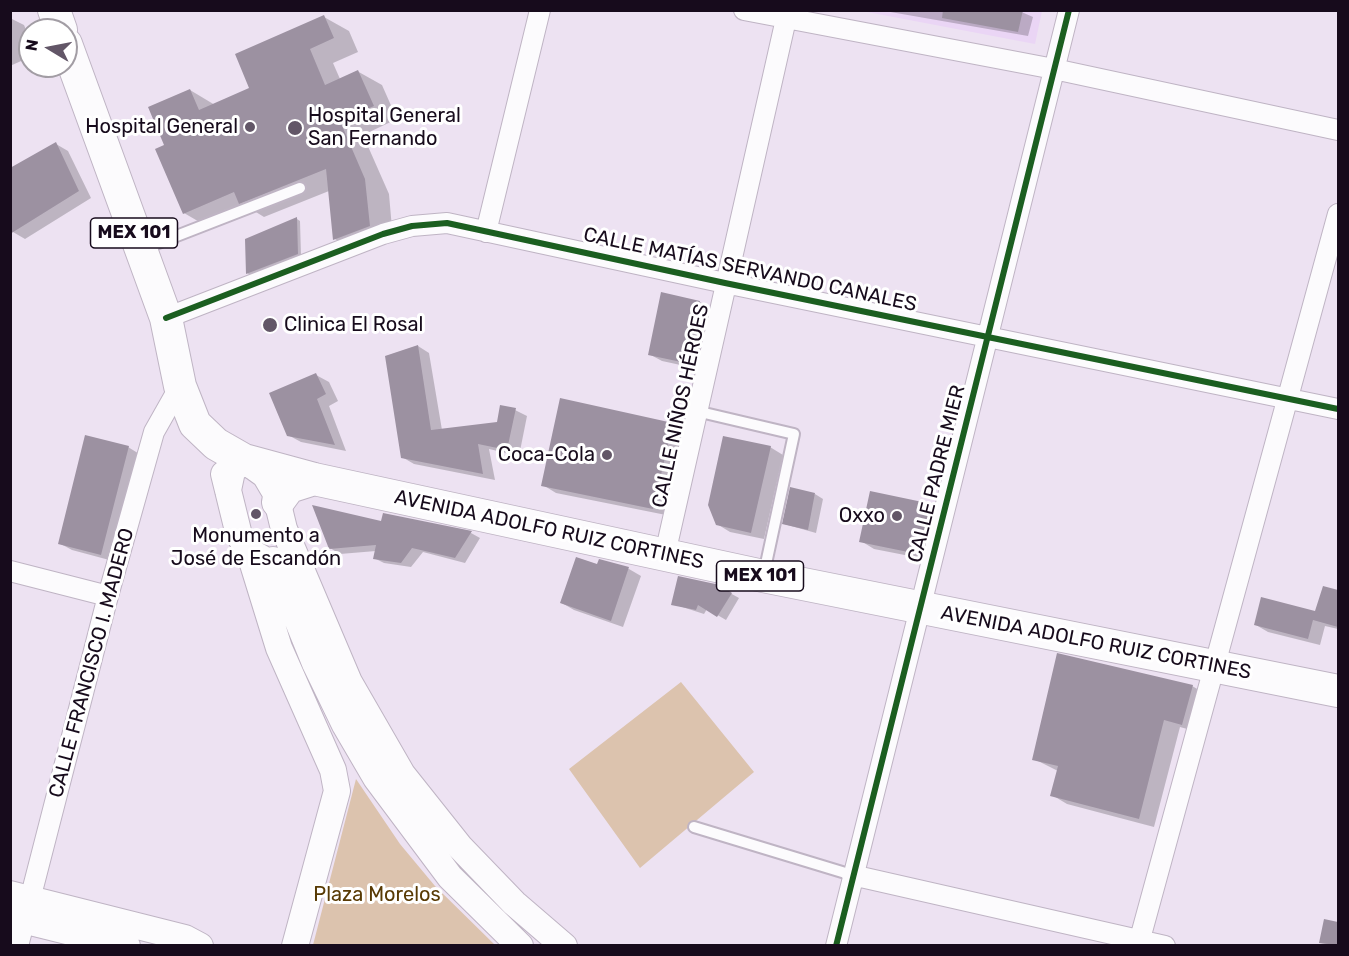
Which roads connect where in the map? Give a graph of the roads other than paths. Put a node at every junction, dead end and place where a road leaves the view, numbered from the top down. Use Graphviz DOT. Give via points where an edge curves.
graph roads {
  1 [pos="540,10"];
  2 [pos="744,10"];
  3 [pos="1068,10"];
  4 [pos="786,19"];
  5 [pos="1054,69"];
  6 [pos="78,77"];
  7 [pos="1338,130"];
  8 [pos="300,188"];
  9 [pos="1338,214"];
  10 [pos="486,232"];
  11 [pos="140,250"];
  12 [pos="725,283"];
  13 [pos="166,318"];
  14 [pos="988,337"];
  15 [pos="180,386"];
  16 [pos="1290,399"];
  17 [pos="1338,409"];
  18 [pos="696,411"];
  19 [pos="195,424"];
  20 [pos="244,460"];
  21 [pos="314,479"];
  22 [pos="228,490"];
  23 [pos="281,515"];
  24 [pos="249,551"];
  25 [pos="665,554"];
  26 [pos="273,560"];
  27 [pos="10,571"];
  28 [pos="763,576"];
  29 [pos="108,596"];
  30 [pos="920,609"];
  31 [pos="1214,666"];
  32 [pos="1338,692"];
  33 [pos="694,827"];
  34 [pos="470,857"];
  35 [pos="852,875"];
  36 [pos="450,877"];
  37 [pos="19,908"];
  38 [pos="1139,943"];
  39 [pos="18,945"];
  40 [pos="127,945"];
  41 [pos="200,945"];
  42 [pos="295,945"];
  43 [pos="520,945"];
  44 [pos="564,945"];
  45 [pos="836,945"];
  46 [pos="1165,945"];
  1 -- 10 [label="street"];
  2 -- 4 [label="street"];
  3 -- 5 [label="street, CALLE PADRE MIER"];
  4 -- 5 [label="street"];
  4 -- 12 [label="street, CALLE NIÑOS HÉROES"];
  5 -- 7 [label="street"];
  5 -- 14 [label="street, CALLE PADRE MIER"];
  6 -- 11 [label="main road, MEX 101"];
  8 -- 11 [label="lane"];
  9 -- 16 [label="street"];
  10 -- 12 [label="street, CALLE MATÍAS SERVANDO CANALES"];
  10 -- 13 [label="street, CALLE MATÍAS SERVANDO CANALES" via="447,223 412,226"];
  11 -- 13 [label="main road, MEX 101"];
  12 -- 14 [label="street, CALLE MATÍAS SERVANDO CANALES"];
  12 -- 18 [label="street, CALLE NIÑOS HÉROES"];
  13 -- 15 [label="main road, MEX 101"];
  14 -- 16 [label="street, CALLE MATÍAS SERVANDO CANALES"];
  14 -- 30 [label="street, CALLE PADRE MIER"];
  15 -- 19 [label="main road, MEX 101"];
  15 -- 29 [label="street, CALLE FRANCISCO I. MADERO" via="154,432"];
  16 -- 17 [label="street, CALLE MATÍAS SERVANDO CANALES"];
  16 -- 31 [label="street"];
  18 -- 25 [label="street, CALLE NIÑOS HÉROES"];
  18 -- 28 [label="lane" via="794,434"];
  19 -- 20 [label="main road, AVENIDA ADOLFO RUIZ CORTINES / MEX 101" via="216,444"];
  19 -- 22 [label="street" via="226,478"];
  20 -- 21 [label="main road, AVENIDA ADOLFO RUIZ CORTINES / MEX 101"];
  20 -- 22 [label="street" via="232,471"];
  20 -- 23 [label="street" via="265,475"];
  21 -- 23 [label="main road" via="285,490"];
  21 -- 25 [label="main road, AVENIDA ADOLFO RUIZ CORTINES / MEX 101"];
  22 -- 24 [label="street" via="235,527"];
  23 -- 26 [label="street" via="280,550"];
  23 -- 34 [label="street" via="349,682 374,728 430,812"];
  24 -- 26 [label="street"];
  24 -- 42 [label="street" via="279,648 333,770 337,791"];
  25 -- 28 [label="main road, AVENIDA ADOLFO RUIZ CORTINES / MEX 101"];
  26 -- 36 [label="street" via="345,725 376,778"];
  27 -- 29 [label="street"];
  28 -- 30 [label="main road, AVENIDA ADOLFO RUIZ CORTINES / MEX 101"];
  29 -- 37 [label="street, CALLE FRANCISCO I. MADERO"];
  30 -- 31 [label="main road, AVENIDA ADOLFO RUIZ CORTINES / MEX 101"];
  30 -- 35 [label="street, CALLE PADRE MIER"];
  31 -- 32 [label="main road, AVENIDA ADOLFO RUIZ CORTINES / MEX 101"];
  31 -- 38 [label="street"];
  33 -- 35 [label="lane"];
  34 -- 36 [label="street"];
  34 -- 44 [label="street" via="514,903"];
  35 -- 38 [label="street"];
  35 -- 45 [label="street, CALLE PADRE MIER"];
  36 -- 43 [label="street"];
  37 -- 39 [label="street, CALLE FRANCISCO I. MADERO"];
  37 -- 40 [label="street"];
  37 -- 41 [label="street" via="185,938"];
  38 -- 46 [label="street"];
}
